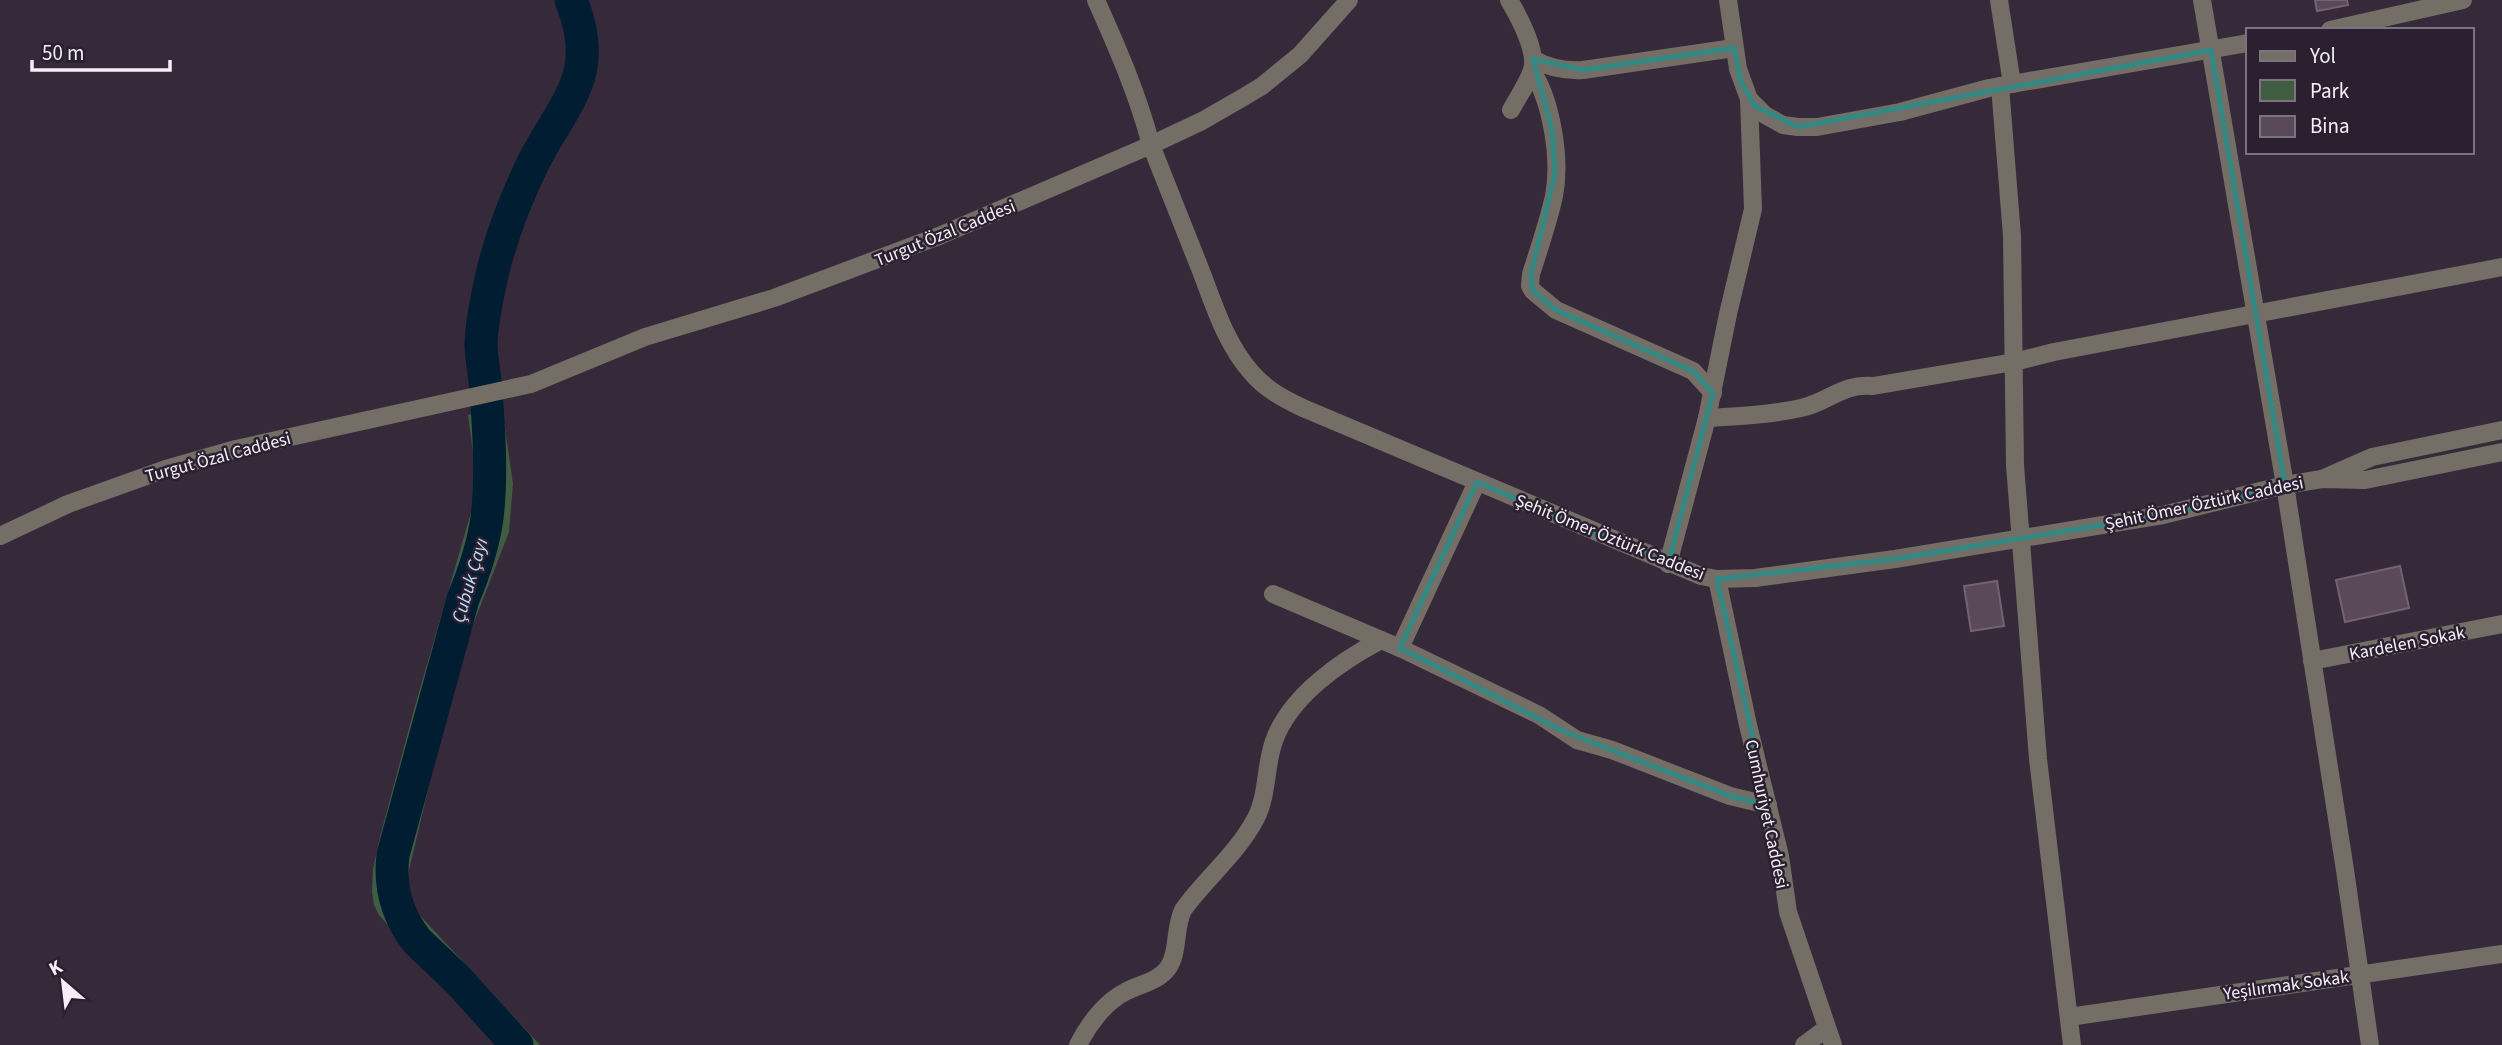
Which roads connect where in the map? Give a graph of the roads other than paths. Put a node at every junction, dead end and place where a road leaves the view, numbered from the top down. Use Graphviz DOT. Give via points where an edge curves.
graph roads {
  1 [pos="1096,0"];
  2 [pos="1349,0"];
  3 [pos="1509,0"];
  4 [pos="1728,0"];
  5 [pos="1999,0"];
  6 [pos="2202,0"];
  7 [pos="2463,0"];
  8 [pos="2390,8"];
  9 [pos="2335,28"];
  10 [pos="2246,43"];
  11 [pos="1734,48"];
  12 [pos="2211,50"];
  13 [pos="1532,65"];
  14 [pos="2006,85"];
  15 [pos="1749,99"];
  16 [pos="1511,110"];
  17 [pos="1152,145"];
  18 [pos="2502,267"];
  19 [pos="2255,315"];
  20 [pos="2014,362"];
  21 [pos="1713,393"];
  22 [pos="1707,418"];
  23 [pos="2502,430"];
  24 [pos="2502,452"];
  25 [pos="2322,479"];
  26 [pos="1477,482"];
  27 [pos="2285,485"];
  28 [pos="0,536"];
  29 [pos="2022,537"];
  30 [pos="1668,564"];
  31 [pos="1717,579"];
  32 [pos="1273,594"];
  33 [pos="2502,625"];
  34 [pos="1381,640"];
  35 [pos="1400,648"];
  36 [pos="2312,661"];
  37 [pos="1768,805"];
  38 [pos="2502,954"];
  39 [pos="2360,975"];
  40 [pos="2069,1017"];
  41 [pos="1827,1028"];
  42 [pos="1078,1045"];
  43 [pos="1804,1045"];
  44 [pos="1833,1045"];
  45 [pos="2072,1045"];
  46 [pos="2370,1045"];
  1 -- 17 [label="street, Şehit Ömer Öztürk Caddesi"];
  2 -- 17 [label="street, Turgut Özal Caddesi" via="1300,55 1262,86"];
  3 -- 13 [label="street" via="1522,25"];
  4 -- 11 [label="street"];
  5 -- 14 [label="street"];
  6 -- 12 [label="street"];
  7 -- 8 [label="street"];
  8 -- 9 [label="street"];
  10 -- 12 [label="street"];
  11 -- 13 [label="street" via="1583,70"];
  11 -- 15 [label="street"];
  12 -- 14 [label="street"];
  12 -- 19 [label="street"];
  13 -- 16 [label="street"];
  13 -- 21 [label="street" via="1549,114 1555,174 1554,195 1530,286 1556,310 1693,372"];
  14 -- 15 [label="street" via="1816,127 1783,125"];
  14 -- 20 [label="street"];
  15 -- 21 [label="street" via="1753,209"];
  17 -- 26 [label="street, Şehit Ömer Öztürk Caddesi" via="1220,320 1235,350 1261,383 1303,408"];
  17 -- 28 [label="street, Turgut Özal Caddesi" via="852,270 645,337 557,374 166,468 68,504"];
  18 -- 19 [label="street"];
  19 -- 20 [label="street"];
  19 -- 27 [label="street"];
  20 -- 22 [label="street" via="1850,386 1803,408"];
  20 -- 29 [label="street" via="2015,465"];
  21 -- 22 [label="street"];
  22 -- 30 [label="street"];
  23 -- 25 [label="street, Şehit Ömer Öztürk Caddesi" via="2372,457"];
  24 -- 25 [label="street, Şehit Ömer Öztürk Caddesi" via="2365,480"];
  25 -- 27 [label="street, Şehit Ömer Öztürk Caddesi"];
  26 -- 30 [label="street, Şehit Ömer Öztürk Caddesi"];
  26 -- 35 [label="street"];
  27 -- 29 [label="street, Şehit Ömer Öztürk Caddesi" via="2164,515"];
  27 -- 36 [label="street"];
  29 -- 31 [label="street, Şehit Ömer Öztürk Caddesi" via="1838,567"];
  29 -- 40 [label="street" via="2038,759"];
  30 -- 31 [label="street, Şehit Ömer Öztürk Caddesi"];
  31 -- 37 [label="street, Cumhuriyet Caddesi"];
  32 -- 34 [label="street"];
  33 -- 36 [label="street, Kardelen Sokak"];
  34 -- 35 [label="street"];
  34 -- 42 [label="street" via="1339,664 1289,715 1274,741 1257,815 1235,850 1183,910 1170,965 1162,975 1108,1004"];
  35 -- 37 [label="street" via="1539,715 1577,740 1730,796"];
  36 -- 39 [label="street"];
  37 -- 41 [label="street, Cumhuriyet Caddesi" via="1788,912"];
  38 -- 39 [label="street, Yeşilırmak Sokak"];
  39 -- 40 [label="street, Yeşilırmak Sokak"];
  39 -- 46 [label="street"];
  40 -- 45 [label="street"];
  41 -- 43 [label="street"];
  41 -- 44 [label="street, Cumhuriyet Caddesi"];
}
